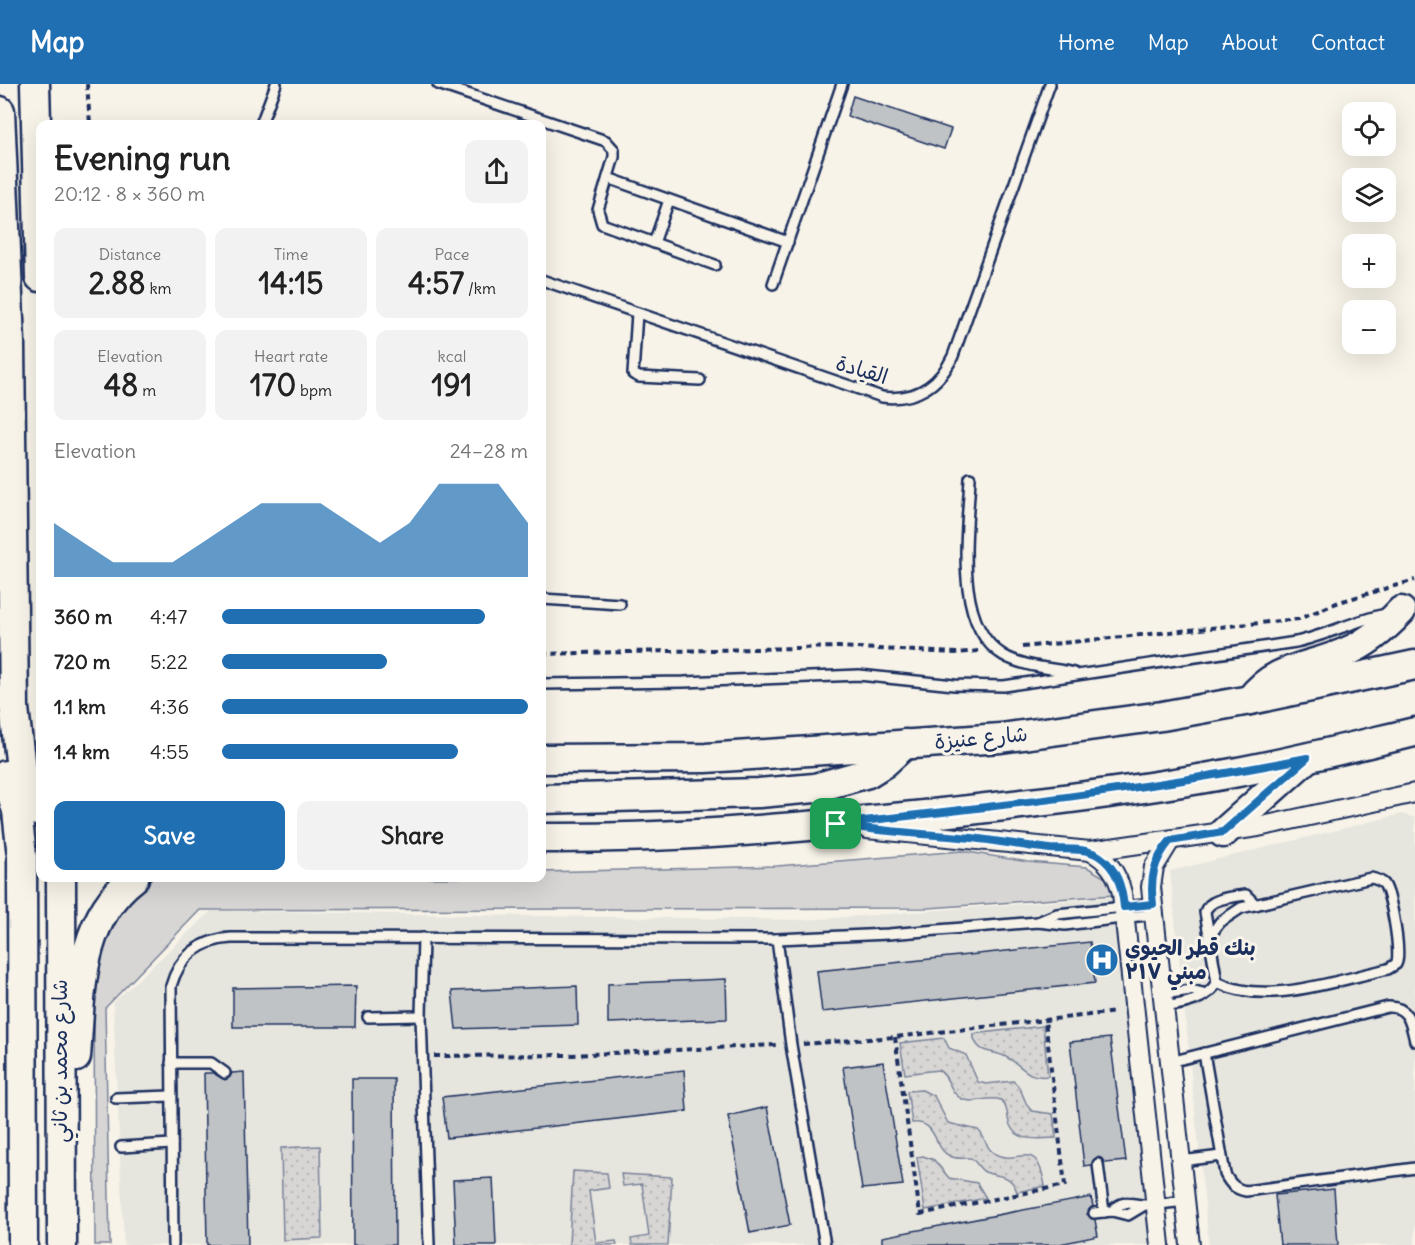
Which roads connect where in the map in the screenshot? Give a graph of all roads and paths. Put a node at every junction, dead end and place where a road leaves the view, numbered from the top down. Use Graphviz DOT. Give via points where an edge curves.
graph roads {
  1 [pos="35,84"];
  2 [pos="87,84"];
  3 [pos="276,84"];
  4 [pos="438,84"];
  5 [pos="842,84"];
  6 [pos="1050,84"];
  7 [pos="0,111"];
  8 [pos="38,120"];
  9 [pos="90,120"];
  10 [pos="262,120"];
  11 [pos="544,120"];
  12 [pos="546,121"];
  13 [pos="608,178"];
  14 [pos="669,200"];
  15 [pos="788,242"];
  16 [pos="654,243"];
  17 [pos="715,265"];
  18 [pos="546,281"];
  19 [pos="773,284"];
  20 [pos="637,313"];
  21 [pos="700,380"];
  22 [pos="970,478"];
  23 [pos="546,599"];
  24 [pos="620,604"];
  25 [pos="1405,610"];
  26 [pos="1415,665"];
  27 [pos="1082,674"];
  28 [pos="546,684"];
  29 [pos="1250,700"];
  30 [pos="1415,732"];
  31 [pos="904,744"];
  32 [pos="1307,758"];
  33 [pos="546,759"];
  34 [pos="20,786"];
  35 [pos="1415,793"];
  36 [pos="1393,798"];
  37 [pos="546,799"];
  38 [pos="1415,802"];
  39 [pos="836,824"];
  40 [pos="1223,832"];
  41 [pos="546,838"];
  42 [pos="1170,841"];
  43 [pos="1090,851"];
  44 [pos="61,882"];
  45 [pos="129,882"];
  46 [pos="1256,904"];
  47 [pos="1154,909"];
  48 [pos="1125,912"];
  49 [pos="1210,936"];
  50 [pos="423,938"];
  51 [pos="777,939"];
  52 [pos="1217,982"];
  53 [pos="1164,1001"];
  54 [pos="421,1016"];
  55 [pos="368,1017"];
  56 [pos="1045,1020"];
  57 [pos="1118,1022"];
  58 [pos="895,1037"];
  59 [pos="1415,1041"];
  60 [pos="791,1045"];
  61 [pos="1204,1053"];
  62 [pos="423,1056"];
  63 [pos="1170,1062"];
  64 [pos="171,1063"];
  65 [pos="225,1073"];
  66 [pos="171,1095"];
  67 [pos="116,1098"];
  68 [pos="172,1144"];
  69 [pos="121,1147"];
  70 [pos="61,1156"];
  71 [pos="1221,1156"];
  72 [pos="1181,1161"];
  73 [pos="1098,1164"];
  74 [pos="1415,1167"];
  75 [pos="1185,1201"];
  76 [pos="1150,1205"];
  77 [pos="23,1245"];
  78 [pos="62,1245"];
  79 [pos="172,1245"];
  80 [pos="429,1245"];
  81 [pos="825,1245"];
  82 [pos="1160,1245"];
  83 [pos="1190,1245"];
  1 -- 8 [label="main road"];
  2 -- 9 [label="path"];
  3 -- 10 [label="lane"];
  4 -- 11 [label="lane"];
  5 -- 15 [label="lane"];
  6 -- 20 [label="lane, القيادة" via="953,356 940,378 920,393 882,397"];
  7 -- 34 [label="main road" via="10,342"];
  12 -- 13 [label="lane" via="606,141 615,157"];
  13 -- 14 [label="lane"];
  13 -- 16 [label="lane" via="598,210 599,220 607,227"];
  14 -- 15 [label="lane"];
  14 -- 16 [label="lane"];
  15 -- 19 [label="lane"];
  16 -- 17 [label="lane"];
  18 -- 20 [label="lane, القيادة"];
  20 -- 21 [label="lane" via="633,374"];
  22 -- 27 [label="lane" via="967,590 981,631 1004,656"];
  23 -- 24 [label="lane"];
  25 -- 27 [label="lane" via="1358,620 1322,636 1296,642"];
  25 -- 29 [label="main road" via="1364,644 1333,658 1280,673"];
  26 -- 29 [label="main road, شارع عنيزة"];
  27 -- 28 [label="lane" via="1004,686 859,675"];
  29 -- 31 [label="main road, شارع عنيزة" via="1064,731"];
  30 -- 32 [label="main road"];
  31 -- 33 [label="main road, شارع عنيزة" via="706,758"];
  31 -- 37 [label="main road" via="868,773 815,788"];
  32 -- 39 [label="main road" via="1002,807"];
  32 -- 40 [label="main road"];
  34 -- 77 [label="main road"];
  35 -- 36 [label="street"];
  36 -- 38 [label="lane"];
  36 -- 40 [label="street"];
  39 -- 41 [label="main road" via="619,838"];
  39 -- 43 [label="street" via="900,834"];
  40 -- 42 [label="street"];
  42 -- 43 [label="street"];
  42 -- 47 [label="street" via="1154,867"];
  43 -- 48 [label="street" via="1115,872"];
  44 -- 70 [label="main road, شارع محمد بن ثاني"];
  45 -- 70 [label="main road" via="104,908 84,965 72,1116"];
  46 -- 49 [label="lane" via="1226,917"];
  46 -- 49 [label="lane" via="1246,895 1212,902 1205,912"];
  46 -- 52 [label="lane" via="1371,878 1379,880 1386,889 1398,960 1388,969 1266,994 1240,992"];
  47 -- 48 [label="lane"];
  47 -- 53 [label="street"];
  48 -- 51 [label="lane" via="1057,914 1038,922 888,934"];
  48 -- 76 [label="street"];
  49 -- 52 [label="lane"];
  50 -- 51 [label="lane"];
  50 -- 54 [label="lane"];
  50 -- 64 [label="lane" via="231,938 201,945 179,967 171,986"];
  51 -- 60 [label="lane"];
  52 -- 53 [label="lane" via="1192,1002"];
  53 -- 63 [label="street"];
  54 -- 55 [label="lane"];
  54 -- 62 [label="lane"];
  56 -- 57 [label="path" via="1116,1011"];
  56 -- 58 [label="path"];
  56 -- 58 [label="path" via="1065,1185 920,1214"];
  58 -- 60 [label="path"];
  59 -- 61 [label="lane" via="1407,1014 1393,1007"];
  60 -- 62 [label="path" via="572,1055"];
  60 -- 81 [label="lane"];
  61 -- 63 [label="lane"];
  61 -- 71 [label="lane"];
  62 -- 80 [label="lane"];
  63 -- 72 [label="street"];
  64 -- 65 [label="lane" via="211,1063"];
  64 -- 66 [label="lane"];
  66 -- 67 [label="lane"];
  66 -- 68 [label="lane"];
  68 -- 69 [label="lane"];
  68 -- 79 [label="lane"];
  70 -- 78 [label="main road, شارع محمد بن ثاني"];
  71 -- 72 [label="lane"];
  71 -- 74 [label="lane" via="1228,1181 1246,1191"];
  72 -- 75 [label="street"];
  73 -- 76 [label="lane" via="1103,1212 1128,1215"];
  75 -- 76 [label="lane"];
  75 -- 83 [label="street"];
  76 -- 82 [label="street"];
}
